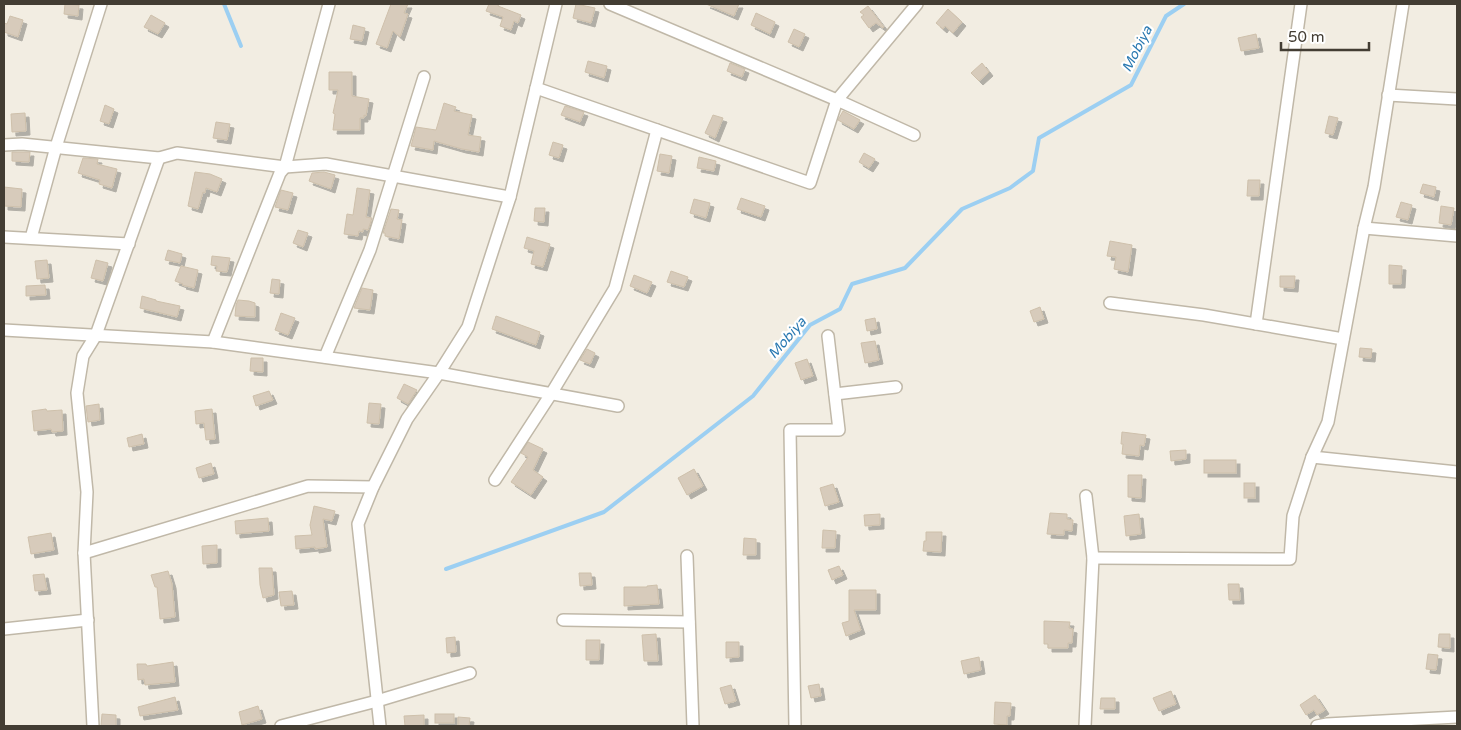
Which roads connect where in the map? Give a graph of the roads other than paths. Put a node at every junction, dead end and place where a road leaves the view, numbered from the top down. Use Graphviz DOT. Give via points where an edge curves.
graph roads {
  1 [pos="100,4"];
  2 [pos="329,4"];
  3 [pos="556,4"];
  4 [pos="610,4"];
  5 [pos="917,4"];
  6 [pos="1302,4"];
  7 [pos="1403,4"];
  8 [pos="622,6"];
  9 [pos="424,77"];
  10 [pos="536,88"];
  11 [pos="1388,95"];
  12 [pos="1457,99"];
  13 [pos="837,100"];
  14 [pos="657,130"];
  15 [pos="914,135"];
  16 [pos="4,145"];
  17 [pos="56,147"];
  18 [pos="159,158"];
  19 [pos="285,167"];
  20 [pos="392,176"];
  21 [pos="510,197"];
  22 [pos="1364,228"];
  23 [pos="1457,236"];
  24 [pos="4,237"];
  25 [pos="31,238"];
  26 [pos="129,244"];
  27 [pos="1110,303"];
  28 [pos="1256,324"];
  29 [pos="4,330"];
  30 [pos="96,335"];
  31 [pos="828,336"];
  32 [pos="1343,339"];
  33 [pos="213,342"];
  34 [pos="325,357"];
  35 [pos="439,373"];
  36 [pos="896,387"];
  37 [pos="551,394"];
  38 [pos="835,394"];
  39 [pos="618,406"];
  40 [pos="1312,457"];
  41 [pos="1457,472"];
  42 [pos="494,480"];
  43 [pos="373,487"];
  44 [pos="1086,496"];
  45 [pos="84,552"];
  46 [pos="687,556"];
  47 [pos="1093,558"];
  48 [pos="88,620"];
  49 [pos="563,620"];
  50 [pos="690,622"];
  51 [pos="4,629"];
  52 [pos="470,673"];
  53 [pos="377,701"];
  54 [pos="1457,717"];
  55 [pos="93,726"];
  56 [pos="281,726"];
  57 [pos="380,726"];
  58 [pos="693,726"];
  59 [pos="795,726"];
  60 [pos="1085,726"];
  61 [pos="1317,726"];
  1 -- 17 [label="street"];
  2 -- 19 [label="street"];
  3 -- 10 [label="street"];
  4 -- 8 [label="street"];
  5 -- 13 [label="street"];
  6 -- 28 [label="street"];
  7 -- 11 [label="street"];
  8 -- 13 [label="street"];
  9 -- 20 [label="street"];
  10 -- 14 [label="street"];
  10 -- 21 [label="street"];
  11 -- 12 [label="street"];
  11 -- 22 [label="street" via="1374,187"];
  13 -- 14 [label="street" via="810,183"];
  13 -- 15 [label="street"];
  14 -- 37 [label="street" via="614,288"];
  16 -- 17 [label="street"];
  17 -- 18 [label="street"];
  17 -- 25 [label="street"];
  18 -- 19 [label="street" via="177,153"];
  18 -- 26 [label="street"];
  19 -- 20 [label="street" via="326,164"];
  19 -- 33 [label="street"];
  20 -- 21 [label="street"];
  20 -- 34 [label="street" via="370,250"];
  21 -- 35 [label="street" via="468,327"];
  22 -- 23 [label="street"];
  22 -- 32 [label="street"];
  24 -- 25 [label="street"];
  25 -- 26 [label="street"];
  26 -- 30 [label="street"];
  27 -- 28 [label="street"];
  28 -- 32 [label="street"];
  29 -- 30 [label="street"];
  30 -- 33 [label="street"];
  30 -- 45 [label="street" via="83,356 77,393 87,492"];
  31 -- 38 [label="street"];
  32 -- 40 [label="street" via="1328,422"];
  33 -- 34 [label="street"];
  34 -- 35 [label="street"];
  35 -- 37 [label="street"];
  35 -- 43 [label="street" via="407,419"];
  36 -- 38 [label="street"];
  37 -- 39 [label="street"];
  37 -- 42 [label="street"];
  38 -- 59 [label="street" via="839,430 790,430"];
  40 -- 41 [label="street"];
  40 -- 47 [label="street" via="1293,516 1290,559"];
  43 -- 45 [label="street" via="308,486"];
  43 -- 53 [label="street" via="358,524"];
  44 -- 47 [label="street"];
  45 -- 48 [label="street"];
  46 -- 50 [label="street"];
  47 -- 60 [label="street"];
  48 -- 51 [label="street"];
  48 -- 55 [label="street"];
  49 -- 50 [label="street"];
  50 -- 58 [label="street"];
  52 -- 53 [label="street"];
  53 -- 56 [label="street"];
  53 -- 57 [label="street"];
  54 -- 61 [label="street"];
}
